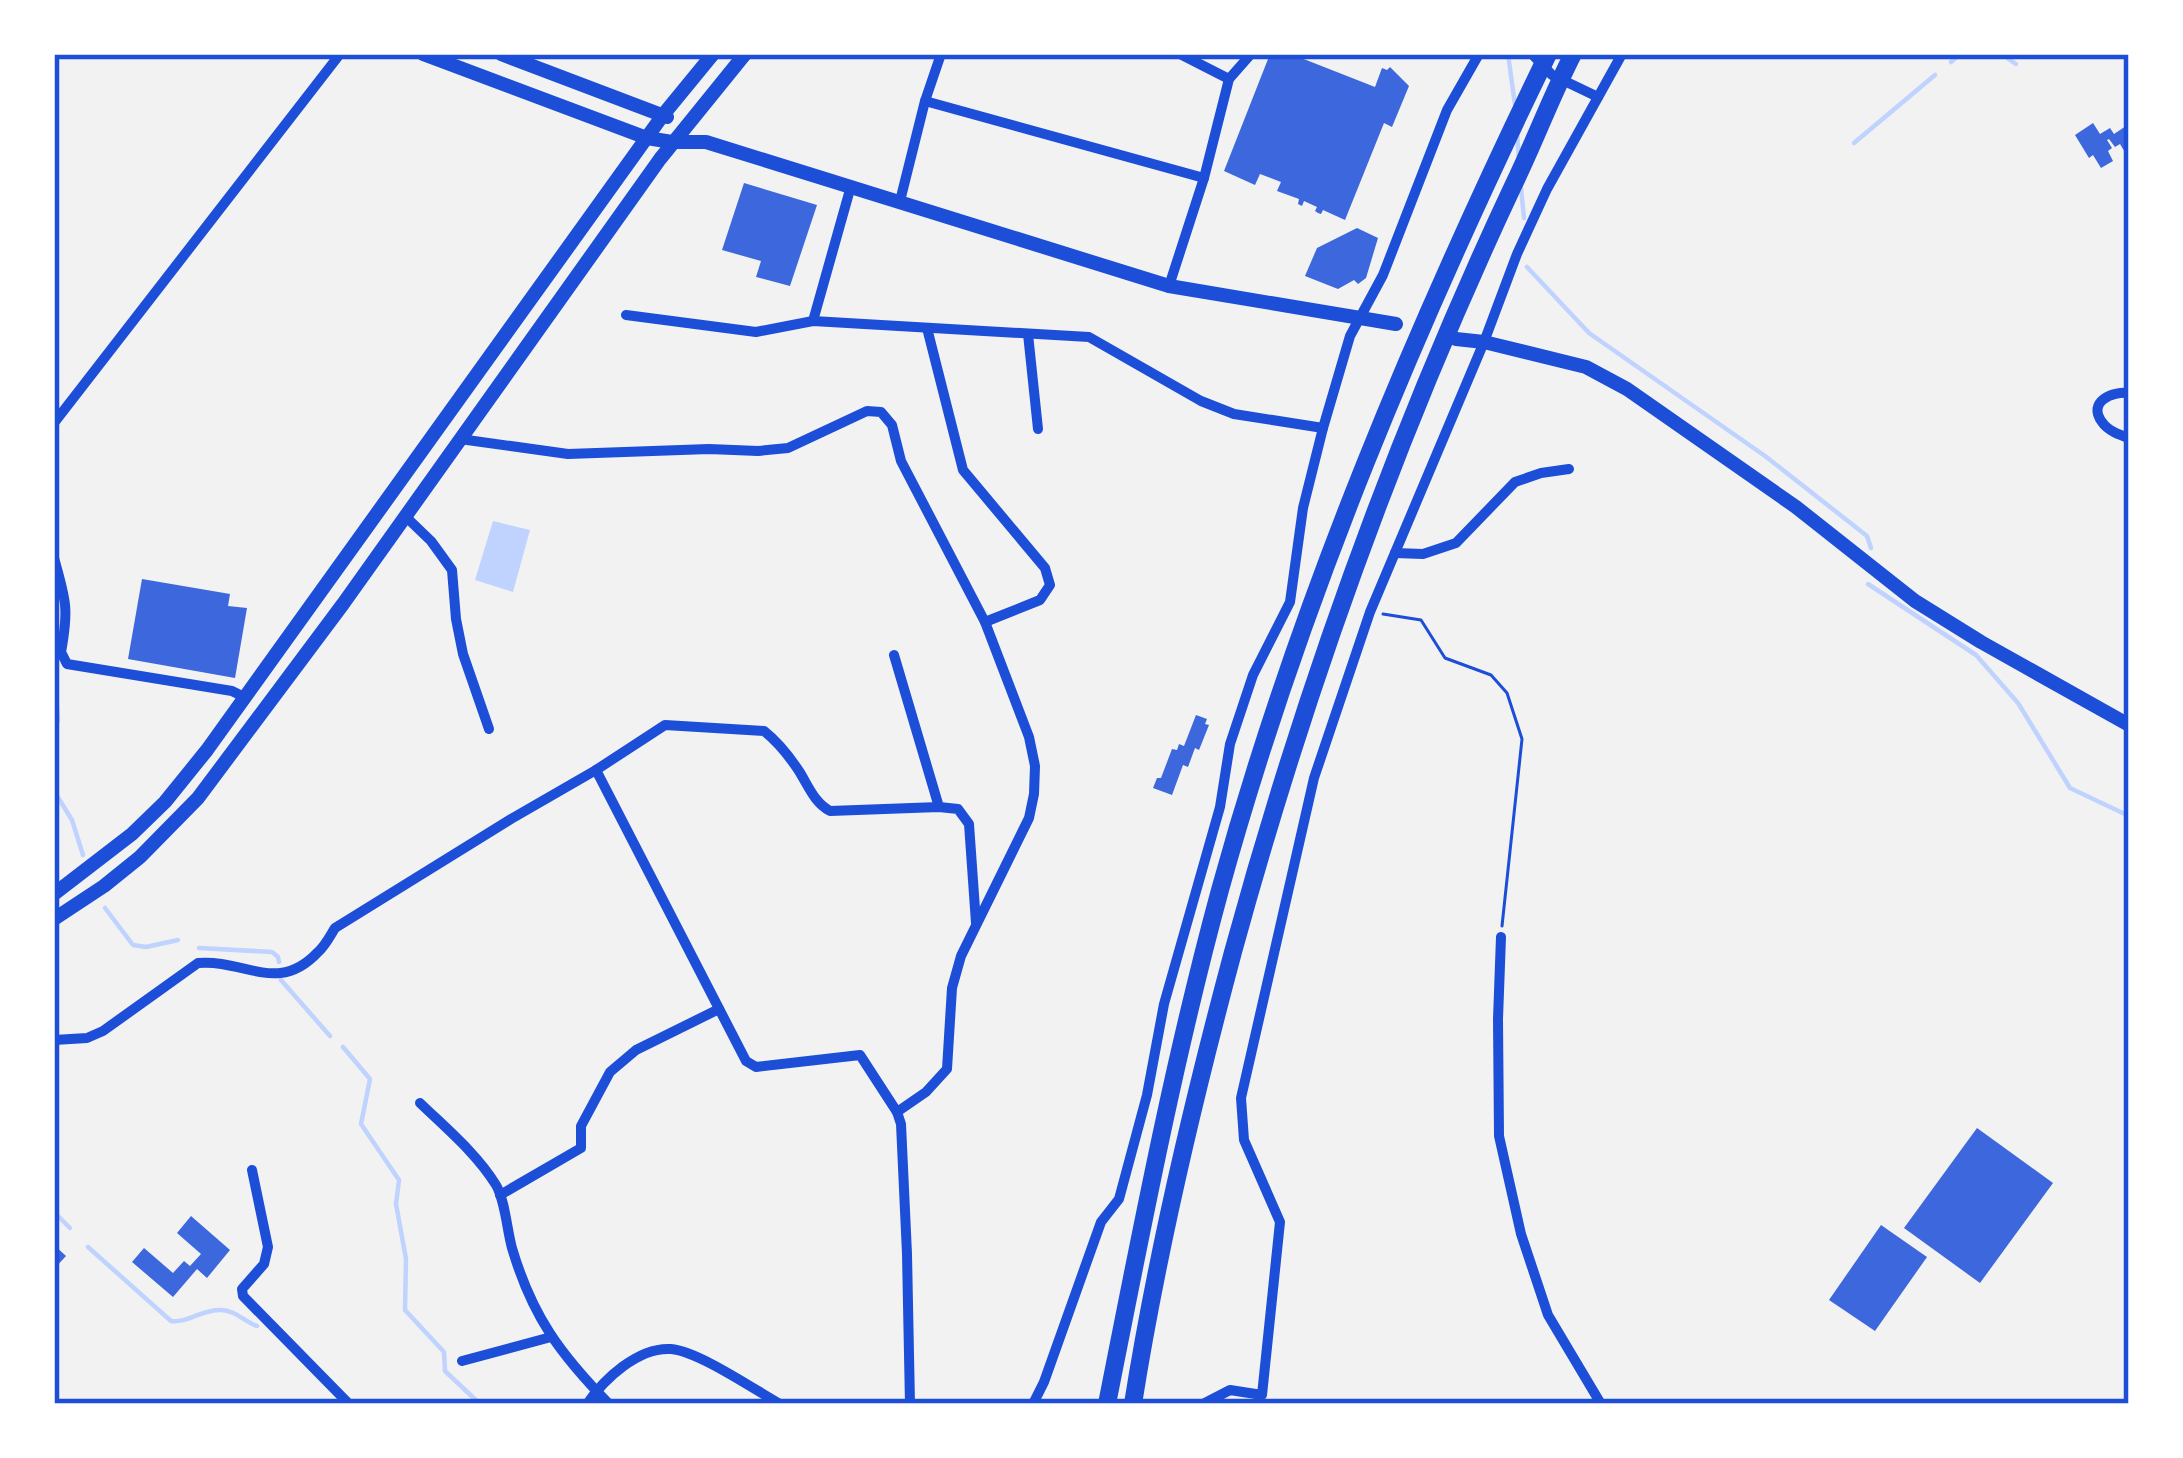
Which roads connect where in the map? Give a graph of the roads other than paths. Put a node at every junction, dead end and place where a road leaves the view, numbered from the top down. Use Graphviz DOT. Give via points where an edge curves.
graph roads {
  1 [pos="340,54"];
  2 [pos="423,54"];
  3 [pos="501,54"];
  4 [pos="712,54"];
  5 [pos="745,54"];
  6 [pos="941,54"];
  7 [pos="1180,54"];
  8 [pos="1251,54"];
  9 [pos="1479,54"];
  10 [pos="1532,54"];
  11 [pos="1548,54"];
  12 [pos="1622,54"];
  13 [pos="1570,61"];
  14 [pos="1229,79"];
  15 [pos="1598,97"];
  16 [pos="926,101"];
  17 [pos="663,115"];
  18 [pos="686,125"];
  19 [pos="646,139"];
  20 [pos="672,142"];
  21 [pos="706,142"];
  22 [pos="1204,178"];
  23 [pos="850,186"];
  24 [pos="900,200"];
  25 [pos="1169,286"];
  26 [pos="626,315"];
  27 [pos="1359,316"];
  28 [pos="812,322"];
  29 [pos="1396,324"];
  30 [pos="927,328"];
  31 [pos="1028,334"];
  32 [pos="1456,340"];
  33 [pos="1484,342"];
  34 [pos="2129,393"];
  35 [pos="54,423"];
  36 [pos="1322,428"];
  37 [pos="1038,429"];
  38 [pos="2129,439"];
  39 [pos="460,440"];
  40 [pos="1570,469"];
  41 [pos="405,516"];
  42 [pos="1395,553"];
  43 [pos="54,558"];
  44 [pos="985,622"];
  45 [pos="894,655"];
  46 [pos="245,698"];
  47 [pos="2129,725"];
  48 [pos="489,729"];
  49 [pos="596,770"];
  50 [pos="938,807"];
  51 [pos="54,894"];
  52 [pos="54,919"];
  53 [pos="976,926"];
  54 [pos="1501,938"];
  55 [pos="719,1009"];
  56 [pos="54,1040"];
  57 [pos="420,1103"];
  58 [pos="897,1112"];
  59 [pos="252,1170"];
  60 [pos="500,1196"];
  61 [pos="551,1337"];
  62 [pos="462,1361"];
  63 [pos="596,1391"];
  64 [pos="762,1399"];
  65 [pos="1263,1400"];
  66 [pos="349,1404"];
  67 [pos="587,1404"];
  68 [pos="609,1404"];
  69 [pos="780,1404"];
  70 [pos="910,1404"];
  71 [pos="1033,1404"];
  72 [pos="1107,1404"];
  73 [pos="1133,1404"];
  74 [pos="1203,1404"];
  75 [pos="1601,1404"];
  1 -- 35 [label="street"];
  2 -- 19 [label="street"];
  3 -- 17 [label="street"];
  4 -- 17 [label="street"];
  5 -- 18 [label="street"];
  6 -- 16 [label="street"];
  7 -- 14 [label="street"];
  8 -- 14 [label="street"];
  9 -- 27 [label="street"];
  10 -- 15 [label="street" via="1552,75"];
  11 -- 72 [label="highway" via="1371,445 1263,751 1187,1023"];
  12 -- 15 [label="street"];
  13 -- 73 [label="highway" via="1395,456 1288,759 1194,1104"];
  14 -- 22 [label="street"];
  15 -- 33 [label="street" via="1537,211"];
  16 -- 22 [label="street"];
  16 -- 24 [label="street"];
  17 -- 18 [label="street"];
  17 -- 19 [label="street"];
  18 -- 20 [label="street"];
  18 -- 21 [label="street"];
  19 -- 20 [label="street"];
  19 -- 46 [label="street"];
  20 -- 21 [label="street"];
  20 -- 39 [label="street"];
  21 -- 23 [label="street"];
  22 -- 25 [label="street"];
  23 -- 24 [label="street"];
  23 -- 28 [label="street"];
  24 -- 25 [label="street"];
  25 -- 27 [label="street"];
  26 -- 28 [label="street" via="756,332"];
  27 -- 29 [label="street"];
  27 -- 36 [label="street"];
  28 -- 30 [label="street"];
  30 -- 31 [label="street"];
  30 -- 44 [label="street" via="963,470 1045,568 1050,585 1040,600"];
  31 -- 36 [label="street" via="1089,337 1201,401"];
  31 -- 37 [label="street"];
  32 -- 33 [label="street"];
  33 -- 42 [label="street"];
  33 -- 47 [label="street" via="1586,367 1627,389 1915,601"];
  34 -- 38 [label="street" via="2107,396 2097,413"];
  36 -- 71 [label="street" via="1290,602 1230,745 1119,1198 1101,1222"];
  39 -- 41 [label="street"];
  39 -- 44 [label="street" via="568,454 758,451 788,448 880,412"];
  40 -- 42 [label="street" via="1515,482 1456,543"];
  41 -- 48 [label="street" via="452,570 463,654"];
  41 -- 52 [label="street" via="198,798 140,857"];
  42 -- 65 [label="street" via="1314,778 1241,1098 1244,1140 1280,1222"];
  43 -- 46 [label="street" via="68,615 61,652 67,664"];
  44 -- 53 [label="street" via="1035,766 1029,818"];
  45 -- 50 [label="street"];
  46 -- 51 [label="street" via="165,802"];
  49 -- 50 [label="street" via="665,725 764,731 823,808"];
  49 -- 55 [label="street"];
  49 -- 56 [label="street" via="335,928 296,968 276,975 198,963 103,1031"];
  50 -- 53 [label="street" via="958,809 969,824"];
  53 -- 58 [label="street" via="952,988 947,1069"];
  54 -- 75 [label="street" via="1504,1155 1547,1315"];
  55 -- 58 [label="street" via="756,1067 860,1055"];
  55 -- 60 [label="street" via="636,1050 610,1072 581,1126 581,1148"];
  57 -- 60 [label="street" via="472,1154"];
  58 -- 70 [label="street"];
  59 -- 66 [label="street" via="268,1247 243,1296"];
  60 -- 61 [label="street" via="532,1305"];
  61 -- 62 [label="street"];
  61 -- 63 [label="street"];
  63 -- 64 [label="street" via="654,1350 676,1349"];
  63 -- 67 [label="street"];
  63 -- 68 [label="street"];
  64 -- 69 [label="street"];
  65 -- 74 [label="street" via="1230,1390"];
}
